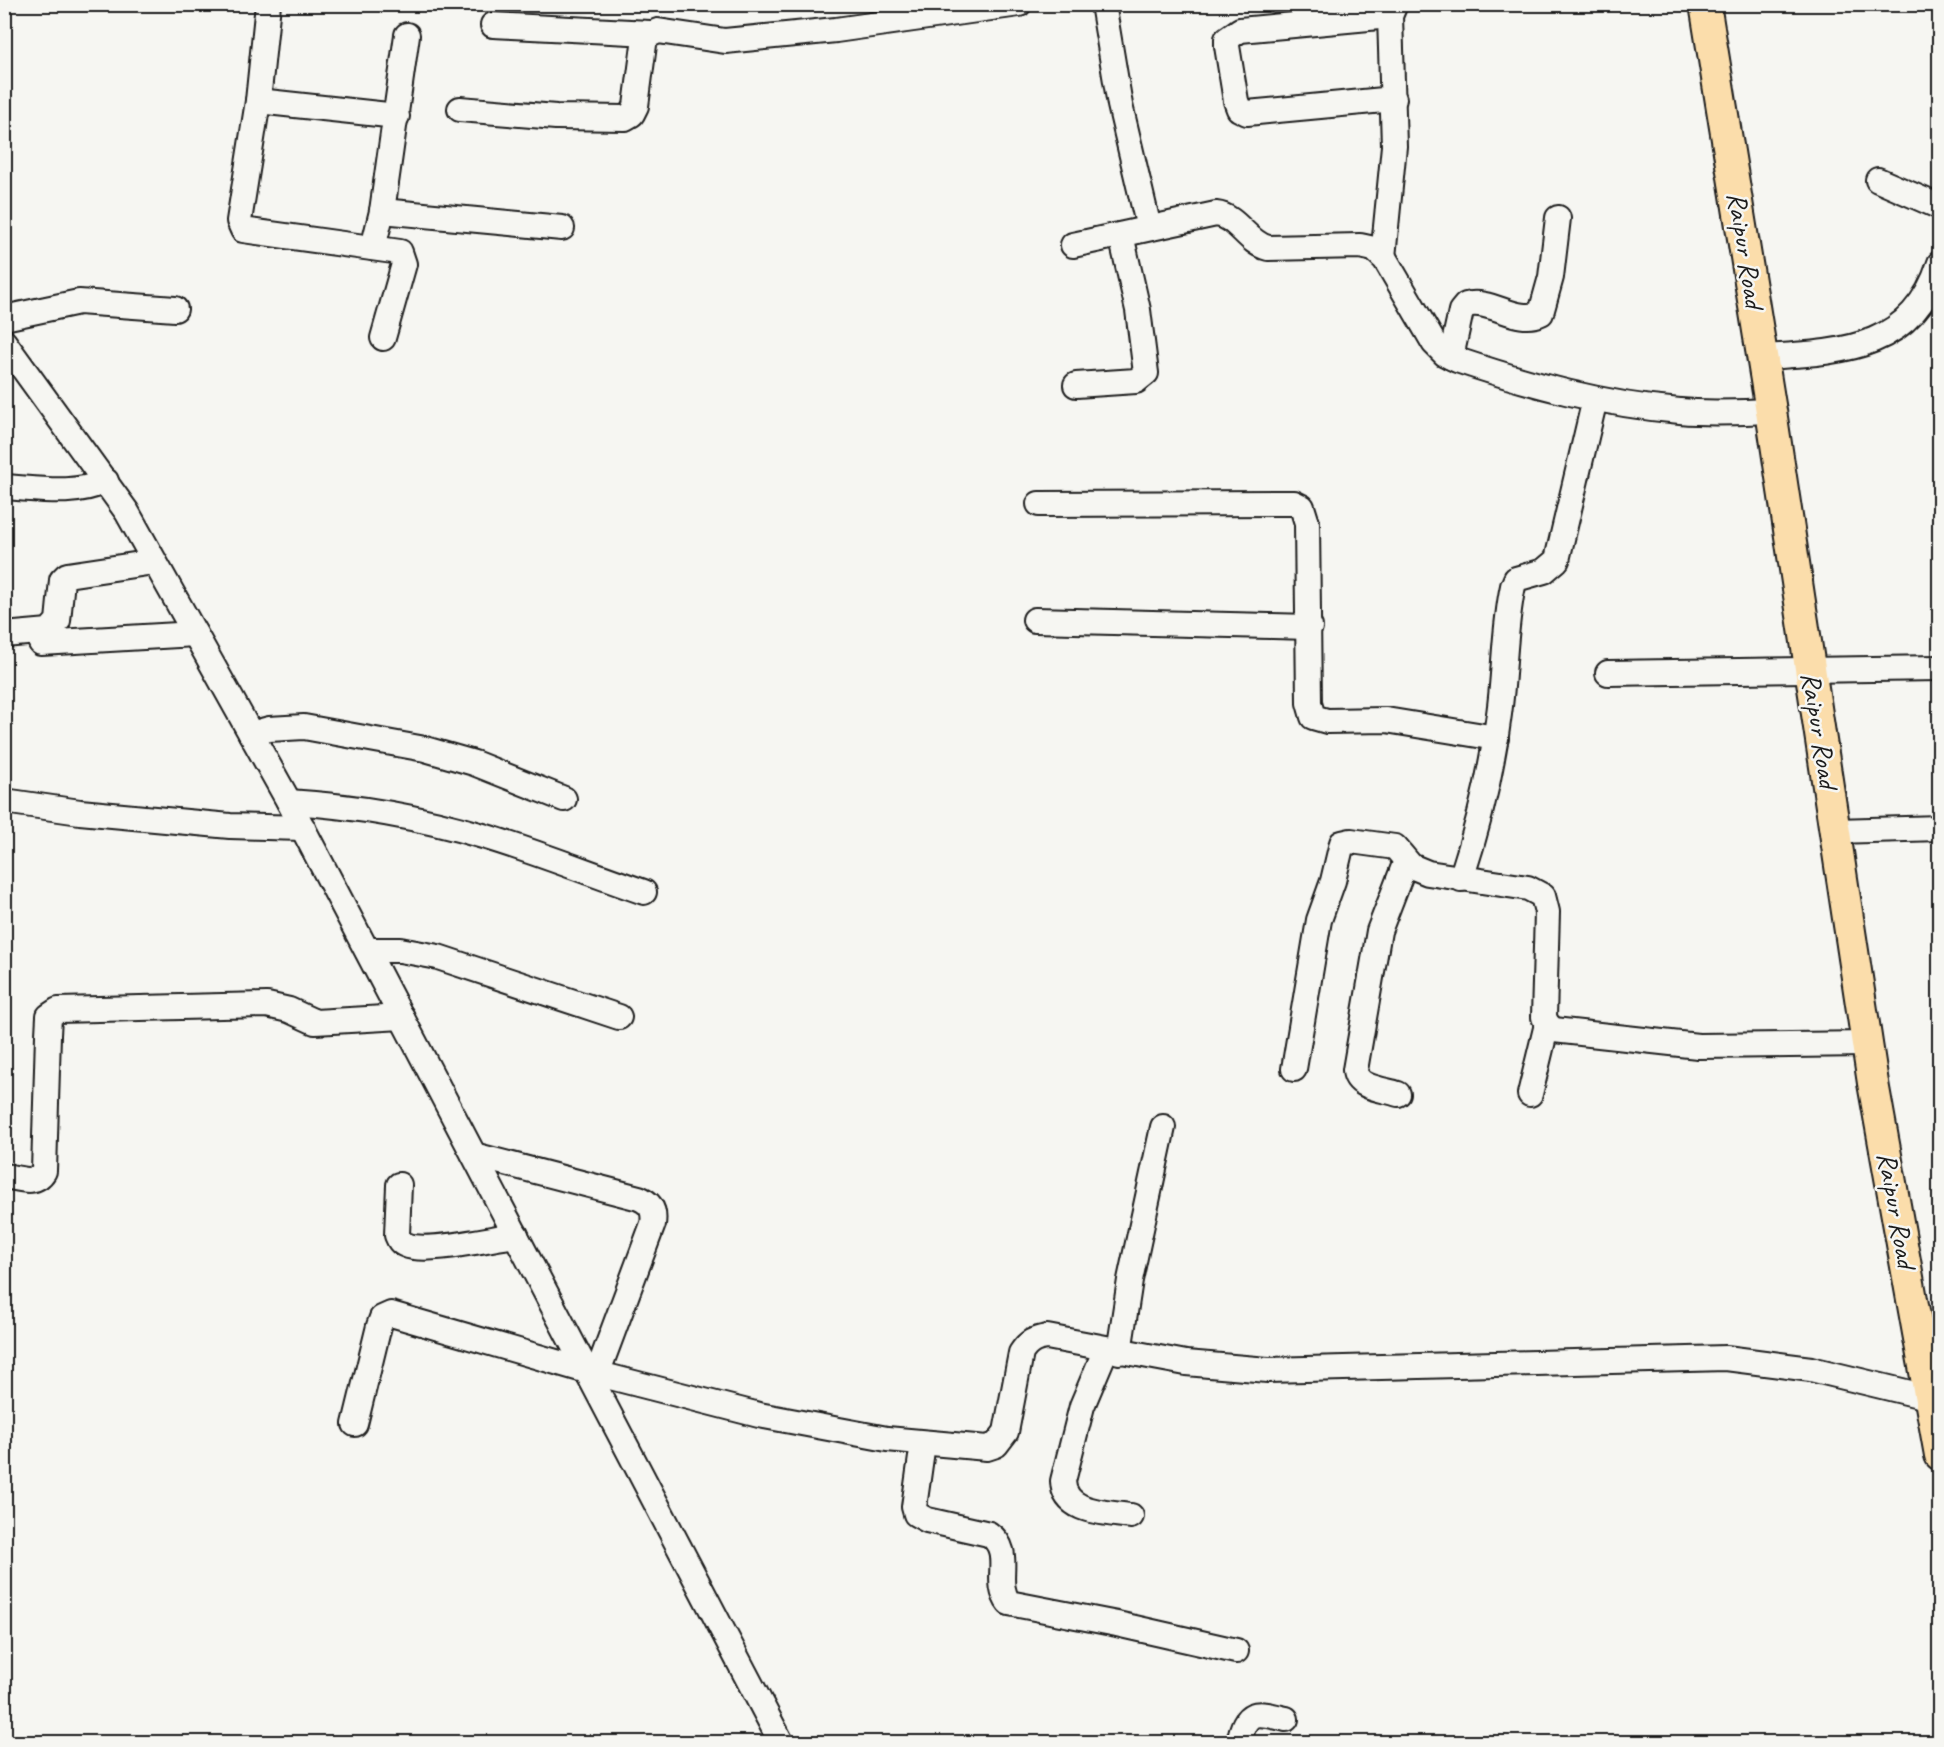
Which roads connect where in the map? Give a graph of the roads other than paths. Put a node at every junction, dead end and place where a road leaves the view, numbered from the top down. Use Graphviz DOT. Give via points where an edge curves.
graph roads {
  1 [pos="268,4"];
  2 [pos="1019,4"];
  3 [pos="1102,4"];
  4 [pos="1705,4"];
  5 [pos="1393,10"];
  6 [pos="493,25"];
  7 [pos="650,33"];
  8 [pos="407,35"];
  9 [pos="1394,99"];
  10 [pos="258,100"];
  11 [pos="460,109"];
  12 [pos="396,116"];
  13 [pos="1878,180"];
  14 [pos="1940,207"];
  15 [pos="382,211"];
  16 [pos="1557,218"];
  17 [pos="562,228"];
  18 [pos="1149,228"];
  19 [pos="1121,235"];
  20 [pos="1073,246"];
  21 [pos="373,248"];
  22 [pos="1383,257"];
  23 [pos="1940,262"];
  24 [pos="175,309"];
  25 [pos="4,318"];
  26 [pos="382,338"];
  27 [pos="4,342"];
  28 [pos="1451,357"];
  29 [pos="1763,357"];
  30 [pos="1076,385"];
  31 [pos="1594,399"];
  32 [pos="1771,411"];
  33 [pos="106,481"];
  34 [pos="4,487"];
  35 [pos="1039,504"];
  36 [pos="154,562"];
  37 [pos="1035,620"];
  38 [pos="1310,627"];
  39 [pos="195,634"];
  40 [pos="4,635"];
  41 [pos="41,643"];
  42 [pos="1940,668"];
  43 [pos="1812,671"];
  44 [pos="1608,673"];
  45 [pos="251,734"];
  46 [pos="1496,738"];
  47 [pos="564,799"];
  48 [pos="4,801"];
  49 [pos="289,802"];
  50 [pos="303,828"];
  51 [pos="1940,828"];
  52 [pos="1836,831"];
  53 [pos="1406,861"];
  54 [pos="1461,879"];
  55 [pos="644,892"];
  56 [pos="368,950"];
  57 [pos="402,1017"];
  58 [pos="619,1017"];
  59 [pos="1547,1024"];
  60 [pos="1867,1044"];
  61 [pos="1294,1069"];
  62 [pos="1398,1094"];
  63 [pos="1530,1094"];
  64 [pos="1163,1127"];
  65 [pos="474,1155"];
  66 [pos="4,1176"];
  67 [pos="399,1185"];
  68 [pos="516,1235"];
  69 [pos="1112,1350"];
  70 [pos="592,1373"];
  71 [pos="1935,1412"];
  72 [pos="355,1424"];
  73 [pos="923,1443"];
  74 [pos="1940,1455"];
  75 [pos="1131,1516"];
  76 [pos="1236,1651"];
  77 [pos="1286,1719"];
  78 [pos="781,1743"];
  79 [pos="1239,1743"];
  1 -- 10 [label="street"];
  2 -- 7 [label="street" via="725,41"];
  3 -- 18 [label="street" via="1120,105"];
  4 -- 29 [label="main road, Raipur Road"];
  5 -- 9 [label="street"];
  5 -- 9 [label="street" via="1240,30 1227,39 1227,46 1236,101 1239,109 1247,112"];
  6 -- 7 [label="street"];
  7 -- 11 [label="street" via="643,46 636,106 624,118"];
  8 -- 12 [label="street"];
  9 -- 22 [label="street" via="1392,172"];
  10 -- 12 [label="street"];
  10 -- 21 [label="street" via="239,221 243,230"];
  12 -- 15 [label="street"];
  13 -- 14 [label="street"];
  15 -- 17 [label="street"];
  15 -- 21 [label="street"];
  16 -- 28 [label="street" via="1551,278 1541,313 1527,317 1480,304 1466,305 1461,311"];
  18 -- 19 [label="street"];
  18 -- 22 [label="street" via="1221,214 1258,246 1360,246 1374,249"];
  19 -- 20 [label="street"];
  19 -- 30 [label="street" via="1138,309 1146,373 1136,381"];
  21 -- 26 [label="street" via="400,252 404,264"];
  22 -- 28 [label="street" via="1434,343"];
  23 -- 29 [label="street" via="1922,302 1877,339 1842,351"];
  24 -- 25 [label="street" via="79,302"];
  27 -- 33 [label="street"];
  28 -- 31 [label="street"];
  29 -- 32 [label="main road, Raipur Road"];
  31 -- 32 [label="street" via="1678,411"];
  31 -- 46 [label="street" via="1557,560 1544,571 1516,579 1513,586"];
  32 -- 43 [label="main road, Raipur Road"];
  33 -- 34 [label="street" via="70,491"];
  33 -- 36 [label="street"];
  35 -- 38 [label="street" via="1302,507 1308,523"];
  36 -- 39 [label="street"];
  36 -- 40 [label="street" via="67,575 62,580 55,627 49,631"];
  37 -- 38 [label="street"];
  38 -- 46 [label="street" via="1309,703 1313,717 1328,721 1394,721"];
  39 -- 41 [label="street"];
  39 -- 45 [label="street"];
  42 -- 43 [label="street"];
  43 -- 44 [label="street"];
  43 -- 52 [label="main road, Raipur Road"];
  45 -- 47 [label="street" via="304,727 425,749 474,763"];
  45 -- 49 [label="street"];
  46 -- 54 [label="street" via="1482,814"];
  48 -- 50 [label="street" via="230,826"];
  49 -- 50 [label="street"];
  49 -- 55 [label="street" via="355,807 445,826"];
  50 -- 56 [label="street"];
  51 -- 52 [label="street"];
  52 -- 60 [label="main road, Raipur Road"];
  53 -- 54 [label="street" via="1428,873"];
  53 -- 61 [label="street" via="1401,852 1388,845 1342,843 1334,881 1319,920"];
  53 -- 62 [label="street" via="1379,931 1355,1070 1361,1083"];
  54 -- 59 [label="street" via="1528,888 1543,896 1547,912"];
  56 -- 57 [label="street"];
  56 -- 58 [label="street" via="409,951 438,957"];
  57 -- 65 [label="street"];
  57 -- 66 [label="street" via="315,1022 267,1005 58,1010 49,1016 44,1171 30,1180"];
  59 -- 60 [label="street" via="1562,1032 1698,1046"];
  59 -- 63 [label="street"];
  60 -- 71 [label="main road, Raipur Road"];
  64 -- 69 [label="street"];
  65 -- 68 [label="street"];
  65 -- 70 [label="street" via="639,1198 652,1208 652,1224"];
  67 -- 68 [label="street" via="397,1235 408,1246 446,1246"];
  68 -- 70 [label="street"];
  69 -- 71 [label="street" via="1186,1363 1268,1370 1726,1358 1811,1369"];
  69 -- 73 [label="street" via="1047,1337 1035,1339 1021,1353 1002,1441 987,1448"];
  69 -- 75 [label="street" via="1082,1406 1063,1481 1064,1491 1073,1504"];
  70 -- 72 [label="street" via="391,1314 382,1318 379,1326"];
  70 -- 73 [label="street" via="759,1415"];
  70 -- 78 [label="street"];
  71 -- 74 [label="main road, Raipur Road"];
  73 -- 76 [label="street" via="916,1514 998,1540 1003,1555 1001,1589 1009,1603"];
  77 -- 79 [label="street" via="1261,1713 1247,1718"];
}
